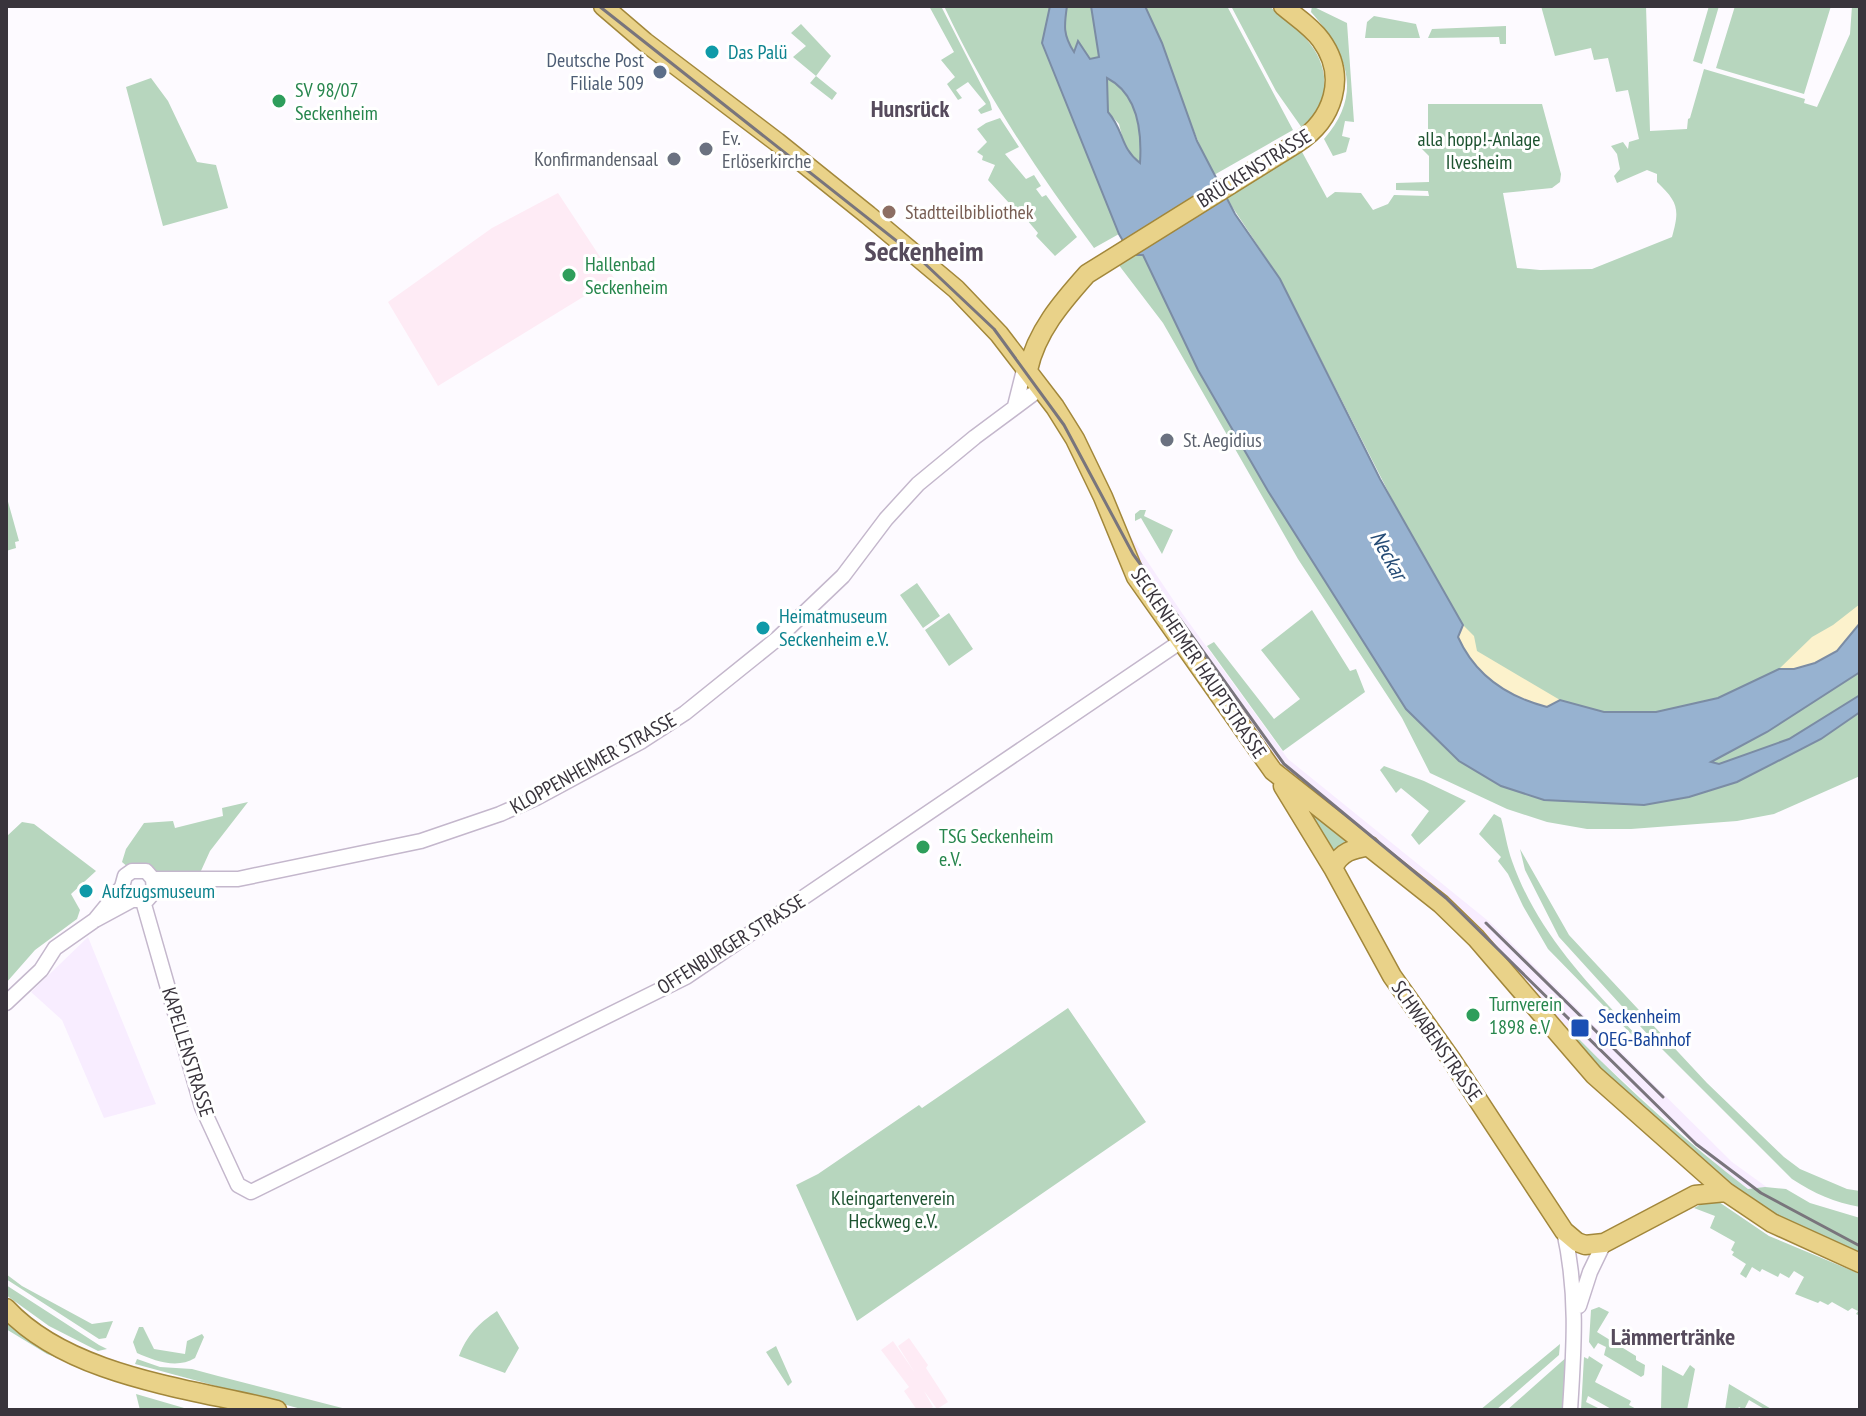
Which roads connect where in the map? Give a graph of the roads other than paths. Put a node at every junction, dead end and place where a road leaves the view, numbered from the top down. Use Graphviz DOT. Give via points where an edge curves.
graph roads {
  1 [pos="603,6"];
  2 [pos="1283,6"];
  3 [pos="1062,302"];
  4 [pos="1015,353"];
  5 [pos="1041,388"];
  6 [pos="1015,406"];
  7 [pos="1180,642"];
  8 [pos="1273,771"];
  9 [pos="1370,846"];
  10 [pos="1333,868"];
  11 [pos="153,879"];
  12 [pos="122,887"];
  13 [pos="137,901"];
  14 [pos="95,920"];
  15 [pos="19,992"];
  16 [pos="6,1003"];
  17 [pos="6,1013"];
  18 [pos="1702,1171"];
  19 [pos="251,1192"];
  20 [pos="1726,1192"];
  21 [pos="1695,1195"];
  22 [pos="1564,1231"];
  23 [pos="1604,1243"];
  24 [pos="1860,1263"];
  25 [pos="6,1305"];
  26 [pos="1576,1318"];
  27 [pos="277,1410"];
  28 [pos="1570,1410"];
  1 -- 4 [label="main road, SECKENHEIMER HAUPTSTRASSE" via="877,222 973,305"];
  2 -- 3 [label="main road, BRÜCKENSTRASSE" via="1319,38 1329,55 1335,92 1319,127 1094,268"];
  3 -- 4 [label="main road" via="1027,333"];
  3 -- 4 [label="main road" via="1037,339"];
  4 -- 5 [label="main road, SECKENHEIMER HAUPTSTRASSE"];
  4 -- 6 [label="street"];
  5 -- 6 [label="street, KLOPPENHEIMER STRASSE"];
  5 -- 7 [label="main road, SECKENHEIMER HAUPTSTRASSE" via="1085,460 1136,577"];
  6 -- 11 [label="street, KLOPPENHEIMER STRASSE" via="918,484 843,576 777,639 642,741 500,814 421,841 238,879"];
  7 -- 8 [label="main road, SECKENHEIMER HAUPTSTRASSE"];
  7 -- 19 [label="street, OFFENBURGER STRASSE" via="686,977"];
  8 -- 9 [label="main road, SECKENHEIMER HAUPTSTRASSE"];
  8 -- 10 [label="main road, SCHWABENSTRASSE"];
  9 -- 10 [label="main road" via="1342,854"];
  9 -- 18 [label="main road, SECKENHEIMER HAUPTSTRASSE" via="1476,938 1594,1075"];
  10 -- 22 [label="main road, SCHWABENSTRASSE" via="1392,976"];
  11 -- 12 [label="street, KLOPPENHEIMER STRASSE" via="146,871 132,871"];
  11 -- 13 [label="street" via="154,892"];
  12 -- 13 [label="street"];
  12 -- 14 [label="street, KLOPPENHEIMER STRASSE"];
  13 -- 14 [label="street, KLOPPENHEIMER STRASSE"];
  13 -- 19 [label="street, KAPELLENSTRASSE" via="202,1107 238,1185"];
  14 -- 15 [label="street, KLOPPENHEIMER STRASSE" via="55,948"];
  15 -- 16 [label="street, KLOPPENHEIMER STRASSE"];
  15 -- 17 [label="street, KLOPPENHEIMER STRASSE"];
  18 -- 20 [label="main road, SECKENHEIMER HAUPTSTRASSE"];
  18 -- 21 [label="main road"];
  20 -- 21 [label="main road"];
  20 -- 24 [label="main road, SECKENHEIMER HAUPTSTRASSE" via="1772,1223"];
  21 -- 23 [label="main road"];
  22 -- 23 [label="main road" via="1585,1245"];
  22 -- 26 [label="street, SCHWABENSTRASSE"];
  23 -- 26 [label="street, SCHWABENSTRASSE"];
  25 -- 27 [label="main road" via="19,1322 97,1364"];
  26 -- 28 [label="street, SCHWABENSTRASSE"];
}
